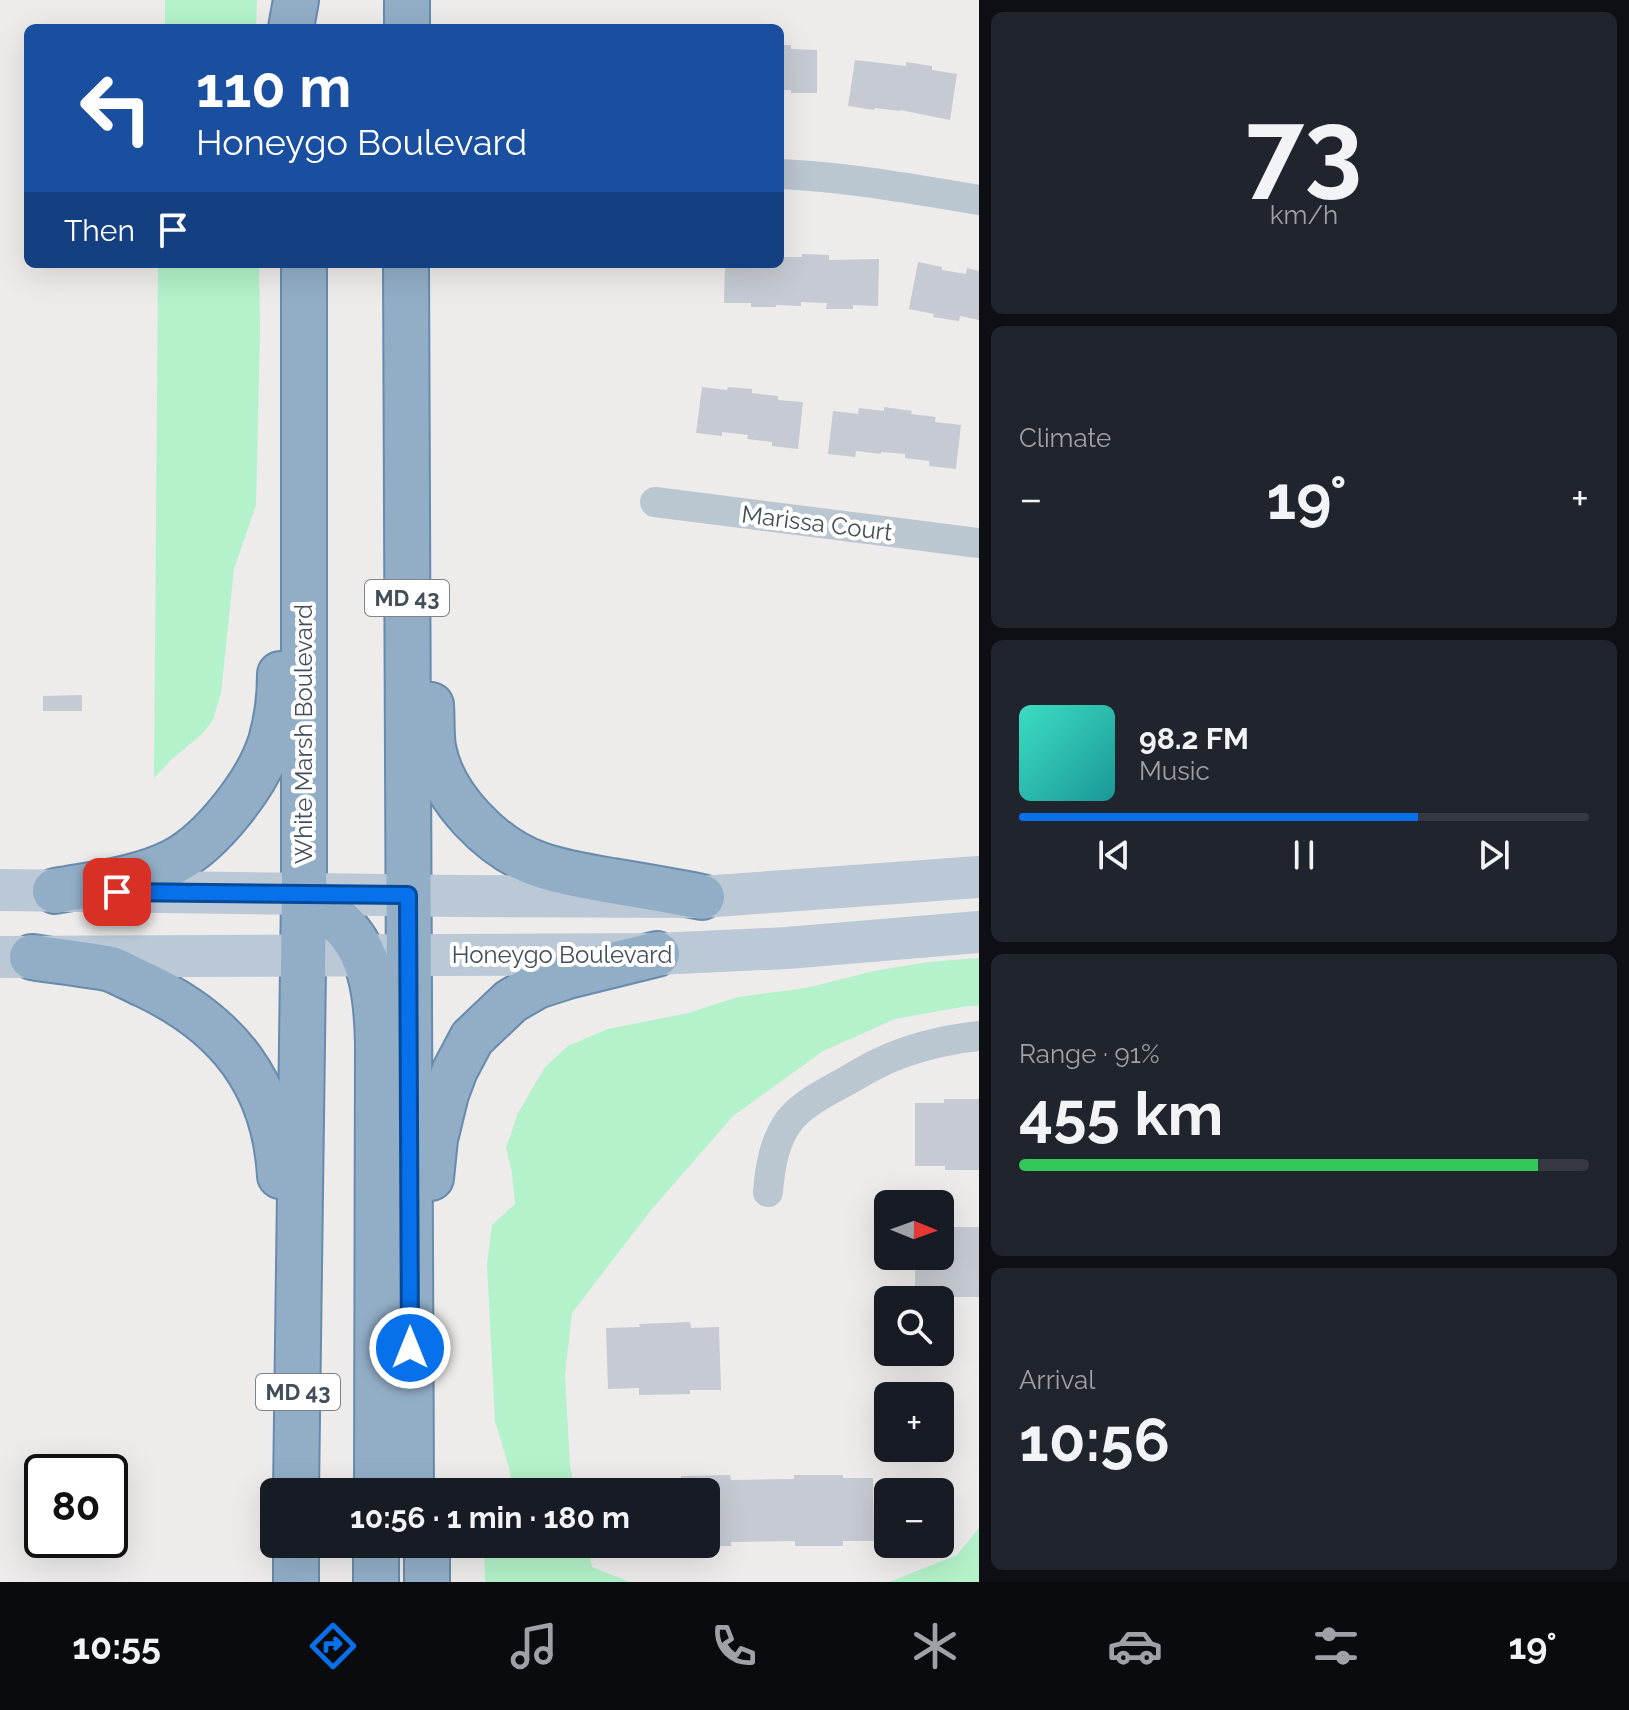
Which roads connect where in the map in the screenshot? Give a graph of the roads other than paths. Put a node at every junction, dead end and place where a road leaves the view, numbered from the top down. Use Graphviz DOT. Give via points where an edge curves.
graph roads {
  1 [pos="296,0"];
  2 [pos="305,0"];
  3 [pos="407,0"];
  4 [pos="292,24"];
  5 [pos="305,24"];
  6 [pos="407,24"];
  7 [pos="784,174"];
  8 [pos="979,200"];
  9 [pos="283,268"];
  10 [pos="304,268"];
  11 [pos="406,282"];
  12 [pos="655,502"];
  13 [pos="979,543"];
  14 [pos="979,877"];
  15 [pos="0,890"];
  16 [pos="55,891"];
  17 [pos="304,893"];
  18 [pos="408,895"];
  19 [pos="702,897"];
  20 [pos="979,932"];
  21 [pos="657,954"];
  22 [pos="302,955"];
  23 [pos="363,955"];
  24 [pos="408,955"];
  25 [pos="16,957"];
  26 [pos="979,1036"];
  27 [pos="768,1192"];
  28 [pos="294,1478"];
  29 [pos="295,1478"];
  30 [pos="377,1478"];
  31 [pos="411,1478"];
  32 [pos="428,1478"];
  33 [pos="296,1558"];
  34 [pos="376,1558"];
  35 [pos="411,1558"];
  36 [pos="427,1558"];
  37 [pos="296,1582"];
  38 [pos="376,1582"];
  39 [pos="411,1582"];
  40 [pos="427,1582"];
  1 -- 4 [label="highway"];
  2 -- 5 [label="highway"];
  3 -- 6 [label="highway"];
  7 -- 8 [label="street"];
  9 -- 16 [label="highway" via="280,687 271,741 259,770 228,814 173,862 137,875"];
  10 -- 17 [label="highway, White Marsh Boulevard / MD 43"];
  11 -- 18 [label="highway, MD 43"];
  11 -- 19 [label="highway" via="434,749 445,780 469,816 512,852 539,865"];
  12 -- 13 [label="street, Marissa Court"];
  14 -- 19 [label="main road"];
  15 -- 16 [label="main road"];
  16 -- 17 [label="main road"];
  17 -- 18 [label="main road"];
  17 -- 22 [label="highway, White Marsh Boulevard / MD 43"];
  17 -- 23 [label="highway" via="343,926"];
  18 -- 19 [label="main road"];
  18 -- 24 [label="highway, MD 43"];
  20 -- 21 [label="main road, Honeygo Boulevard"];
  21 -- 24 [label="main road, Honeygo Boulevard"];
  21 -- 32 [label="highway" via="537,986 511,1001 472,1038 455,1070 440,1116 430,1194"];
  22 -- 23 [label="main road, Honeygo Boulevard"];
  22 -- 25 [label="main road, Honeygo Boulevard"];
  22 -- 29 [label="highway, White Marsh Boulevard / MD 43"];
  23 -- 24 [label="main road, Honeygo Boulevard"];
  23 -- 30 [label="highway" via="374,989 378,1044"];
  24 -- 31 [label="highway, MD 43"];
  25 -- 28 [label="highway" via="109,969 160,992 211,1026 244,1063 271,1119 279,1165 281,1301"];
  26 -- 27 [label="street" via="946,1040 889,1059 809,1104 790,1119 780,1137"];
  33 -- 37 [label="highway"];
  34 -- 38 [label="highway"];
  35 -- 39 [label="highway"];
  36 -- 40 [label="highway"];
}
